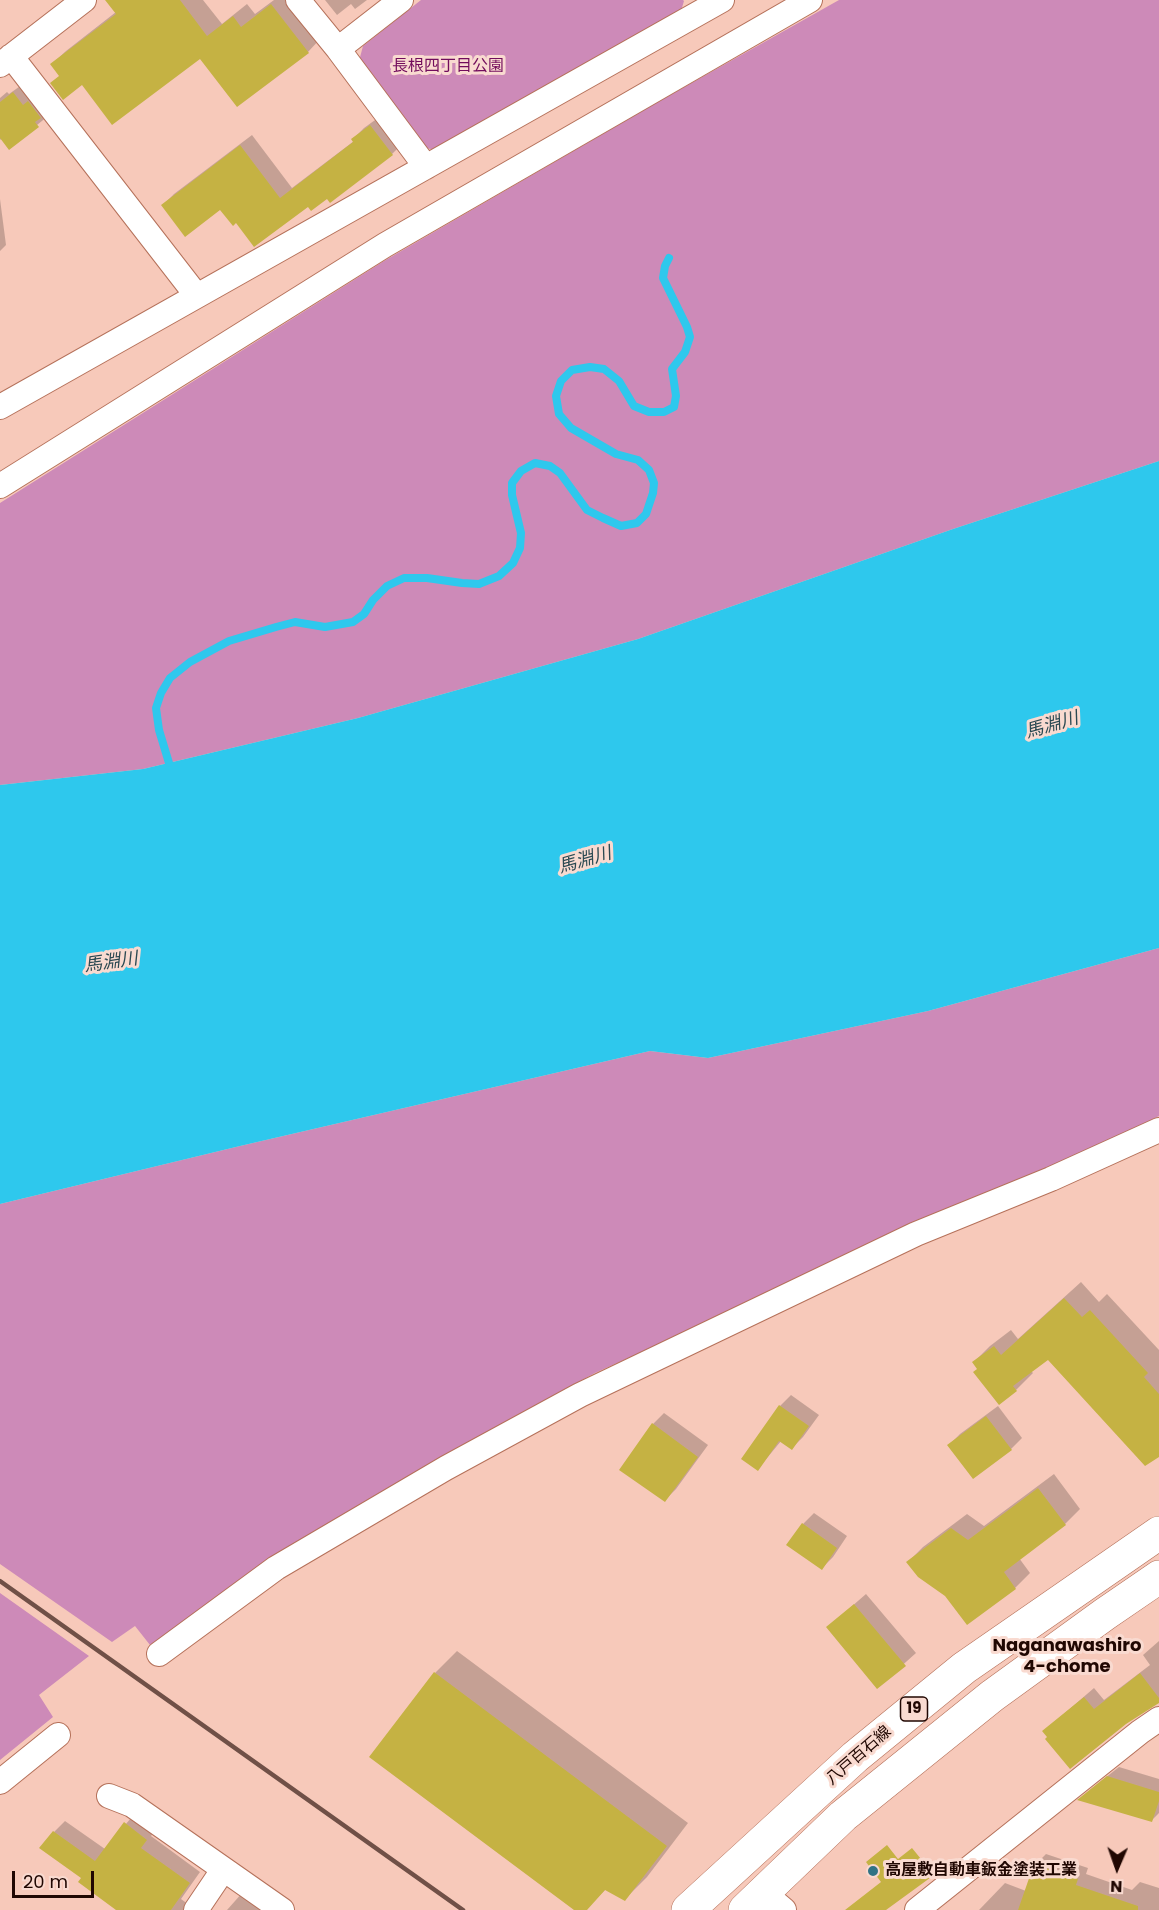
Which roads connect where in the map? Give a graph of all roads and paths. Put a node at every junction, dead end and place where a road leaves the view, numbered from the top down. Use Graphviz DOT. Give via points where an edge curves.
graph roads {
  1 [pos="84,0"];
  2 [pos="298,0"];
  3 [pos="400,0"];
  4 [pos="810,0"];
  5 [pos="713,2"];
  6 [pos="338,49"];
  7 [pos="6,60"];
  8 [pos="426,167"];
  9 [pos="197,296"];
  10 [pos="0,407"];
  11 [pos="0,486"];
  12 [pos="1159,1130"];
  13 [pos="1159,1533"];
  14 [pos="1159,1577"];
  15 [pos="159,1654"];
  16 [pos="1153,1731"];
  17 [pos="58,1736"];
  18 [pos="0,1782"];
  19 [pos="109,1796"];
  20 [pos="223,1870"];
  21 [pos="764,1904"];
  22 [pos="196,1910"];
  23 [pos="282,1910"];
  24 [pos="688,1910"];
  25 [pos="917,1910"];
  1 -- 7 [label="street"];
  2 -- 6 [label="street"];
  3 -- 6 [label="street"];
  4 -- 11 [label="street" via="385,245"];
  5 -- 8 [label="street"];
  6 -- 8 [label="street"];
  7 -- 9 [label="street"];
  8 -- 9 [label="street"];
  9 -- 10 [label="street"];
  12 -- 15 [label="street" via="916,1234 580,1395 276,1568"];
  13 -- 24 [label="main road, 八戸百石線 / 19" via="964,1668 855,1757"];
  14 -- 21 [label="main road, 19" via="973,1711 843,1816"];
  16 -- 25 [label="street"];
  17 -- 18 [label="street"];
  19 -- 20 [label="street" via="132,1805"];
  20 -- 22 [label="street"];
  20 -- 23 [label="street"];
}
